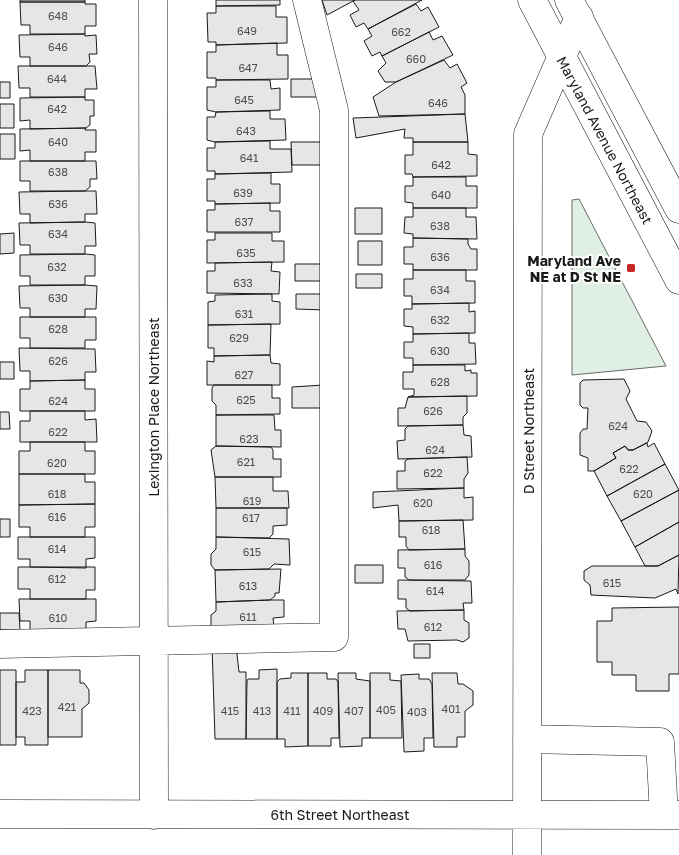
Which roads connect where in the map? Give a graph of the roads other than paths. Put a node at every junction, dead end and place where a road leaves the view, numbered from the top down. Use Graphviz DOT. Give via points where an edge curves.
graph roads {
  1 [pos="153,0"];
  2 [pos="307,0"];
  3 [pos="532,0"];
  4 [pos="574,9"];
  5 [pos="562,57"];
  6 [pos="679,209"];
  7 [pos="679,280"];
  8 [pos="153,640"];
  9 [pos="0,644"];
  10 [pos="527,738"];
  11 [pos="527,813"];
  12 [pos="0,814"];
  13 [pos="154,815"];
  14 [pos="671,815"];
  15 [pos="527,855"];
  1 -- 8 [label="street, Lexington Place Northeast"];
  2 -- 8 [label="street" via="334,110 334,637"];
  3 -- 5 [label="street, Maryland Avenue Northeast"];
  4 -- 5 [label="street, D Street Northeast"];
  4 -- 6 [label="street"];
  5 -- 7 [label="street, Maryland Avenue Northeast"];
  5 -- 10 [label="street, D Street Northeast" via="528,134"];
  8 -- 9 [label="street"];
  8 -- 13 [label="street, Lexington Place Northeast"];
  10 -- 11 [label="street, D Street Northeast"];
  10 -- 14 [label="street" via="660,742"];
  11 -- 13 [label="street, 6th Street Northeast"];
  11 -- 14 [label="street, 6th Street Northeast"];
  11 -- 15 [label="street, D Street Northeast"];
  12 -- 13 [label="street, 6th Street Northeast"];
}
